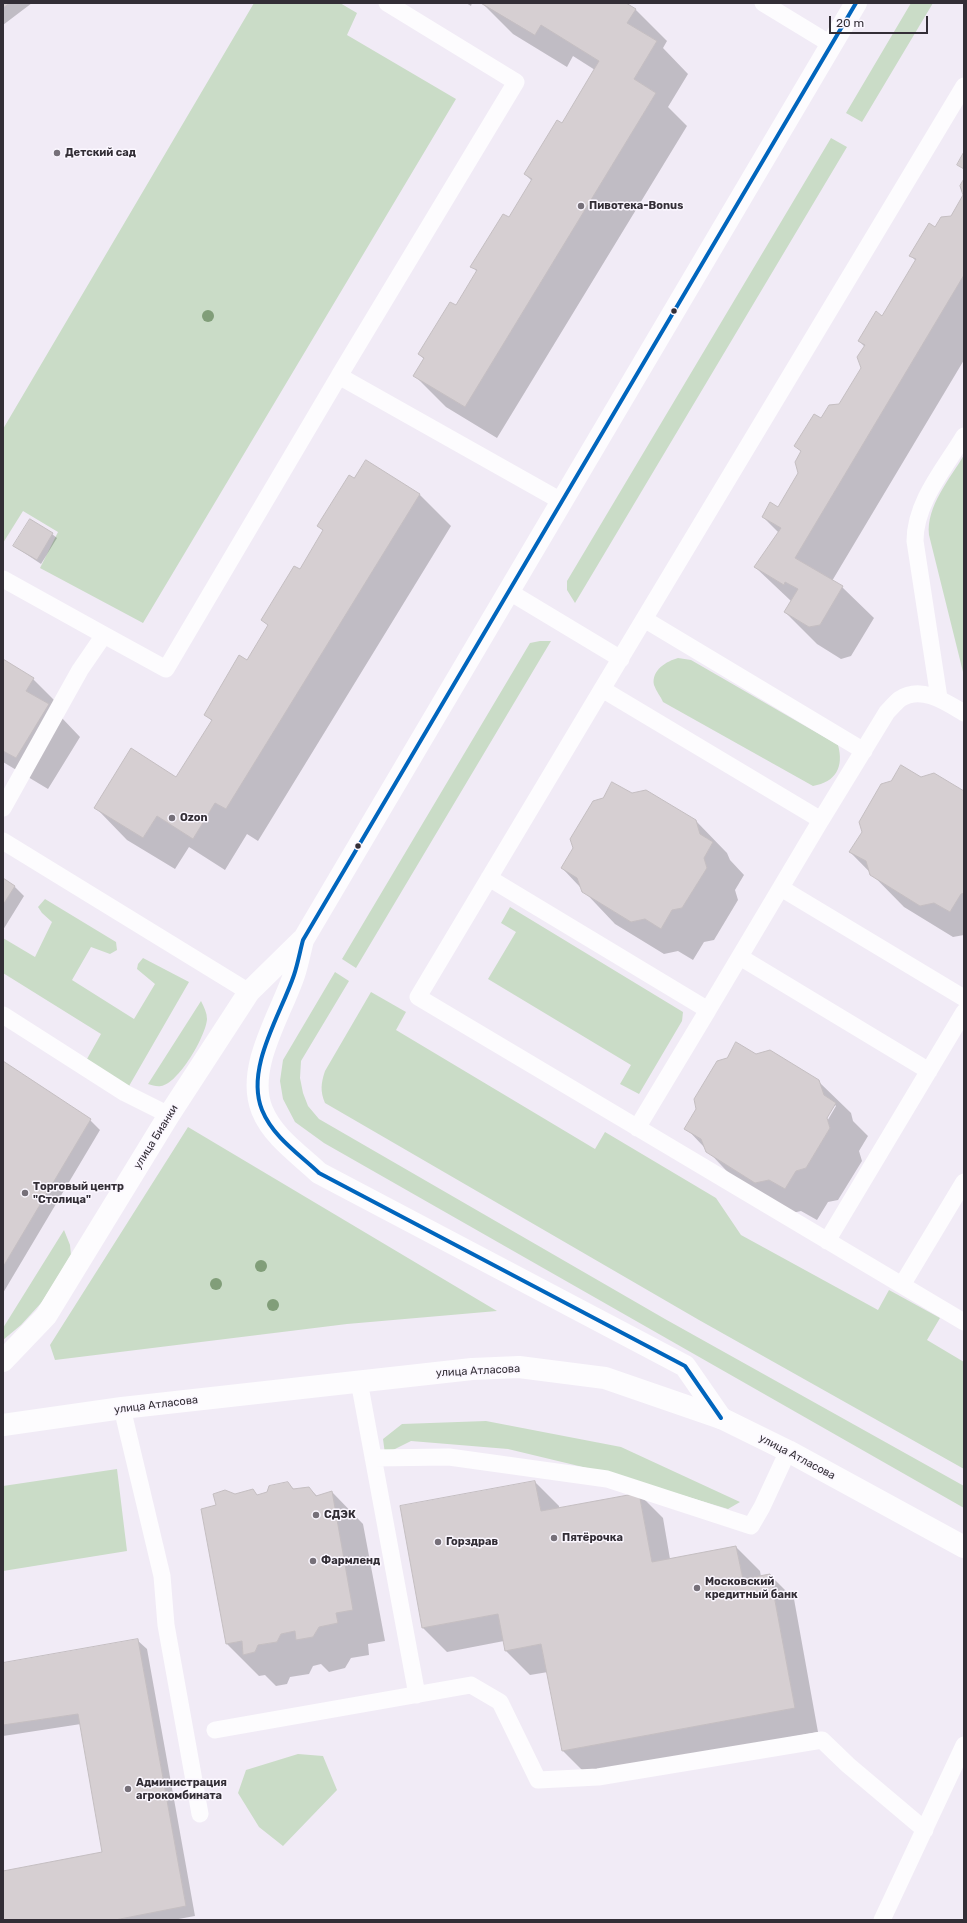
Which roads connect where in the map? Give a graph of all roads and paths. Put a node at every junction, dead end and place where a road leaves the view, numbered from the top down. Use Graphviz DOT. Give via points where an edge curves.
graph roads {
  1 [pos="387,3"];
  2 [pos="763,3"];
  3 [pos="856,3"];
  4 [pos="832,45"];
  5 [pos="964,86"];
  6 [pos="339,376"];
  7 [pos="964,436"];
  8 [pos="561,501"];
  9 [pos="3,579"];
  10 [pos="508,591"];
  11 [pos="644,619"];
  12 [pos="104,635"];
  13 [pos="621,659"];
  14 [pos="602,689"];
  15 [pos="939,698"];
  16 [pos="964,713"];
  17 [pos="864,750"];
  18 [pos="3,808"];
  19 [pos="821,820"];
  20 [pos="3,841"];
  21 [pos="489,878"];
  22 [pos="781,888"];
  23 [pos="303,940"];
  24 [pos="740,957"];
  25 [pos="250,992"];
  26 [pos="964,998"];
  27 [pos="708,1010"];
  28 [pos="964,1012"];
  29 [pos="3,1015"];
  30 [pos="929,1071"];
  31 [pos="169,1115"];
  32 [pos="637,1128"];
  33 [pos="964,1182"];
  34 [pos="827,1241"];
  35 [pos="902,1285"];
  36 [pos="964,1322"];
  37 [pos="3,1361"];
  38 [pos="359,1381"];
  39 [pos="122,1408"];
  40 [pos="721,1418"];
  41 [pos="3,1425"];
  42 [pos="788,1451"];
  43 [pos="373,1458"];
  44 [pos="964,1547"];
  45 [pos="416,1695"];
  46 [pos="215,1730"];
  47 [pos="964,1745"];
  48 [pos="200,1814"];
  49 [pos="925,1830"];
  50 [pos="882,1920"];
  1 -- 6 [label="lane" via="516,82"];
  2 -- 4 [label="lane"];
  3 -- 4 [label="street, улица Бианки"];
  4 -- 8 [label="street, улица Бианки"];
  5 -- 11 [label="lane"];
  6 -- 8 [label="lane"];
  6 -- 12 [label="lane" via="166,669"];
  7 -- 15 [label="lane" via="922,506 915,528"];
  8 -- 10 [label="street, улица Бианки"];
  9 -- 12 [label="lane"];
  10 -- 13 [label="lane"];
  10 -- 23 [label="street, улица Бианки"];
  11 -- 13 [label="lane"];
  11 -- 17 [label="lane"];
  12 -- 18 [label="lane" via="80,670"];
  13 -- 14 [label="lane"];
  14 -- 19 [label="lane"];
  14 -- 21 [label="lane"];
  15 -- 16 [label="lane"];
  15 -- 17 [label="lane" via="917,693 901,699 887,712"];
  17 -- 19 [label="lane"];
  19 -- 22 [label="lane"];
  20 -- 25 [label="lane"];
  21 -- 27 [label="lane"];
  21 -- 32 [label="lane" via="418,997"];
  22 -- 24 [label="lane"];
  22 -- 26 [label="lane"];
  23 -- 25 [label="street, улица Бианки"];
  23 -- 40 [label="street, улица Бианки" via="294,975 271,1028 256,1081 262,1110 278,1136 319,1173 686,1366"];
  24 -- 27 [label="lane"];
  24 -- 30 [label="lane"];
  25 -- 31 [label="street, улица Бианки"];
  27 -- 32 [label="lane"];
  28 -- 30 [label="lane"];
  29 -- 31 [label="lane" via="125,1093"];
  30 -- 34 [label="lane"];
  31 -- 37 [label="street, улица Бианки" via="46,1316"];
  32 -- 34 [label="lane"];
  33 -- 35 [label="lane"];
  34 -- 35 [label="lane"];
  35 -- 36 [label="lane"];
  38 -- 39 [label="street, улица Атласова"];
  38 -- 40 [label="street, улица Атласова" via="472,1369 519,1367 605,1378"];
  38 -- 43 [label="lane"];
  39 -- 41 [label="street, улица Атласова"];
  39 -- 48 [label="lane" via="162,1576 166,1625"];
  40 -- 42 [label="street, улица Атласова"];
  42 -- 43 [label="lane" via="751,1526 607,1479 449,1457"];
  42 -- 44 [label="street, улица Атласова"];
  43 -- 45 [label="lane"];
  45 -- 46 [label="lane"];
  45 -- 49 [label="lane" via="471,1686 500,1702 538,1780 598,1777 822,1740"];
  47 -- 49 [label="lane"];
  49 -- 50 [label="lane"];
}
